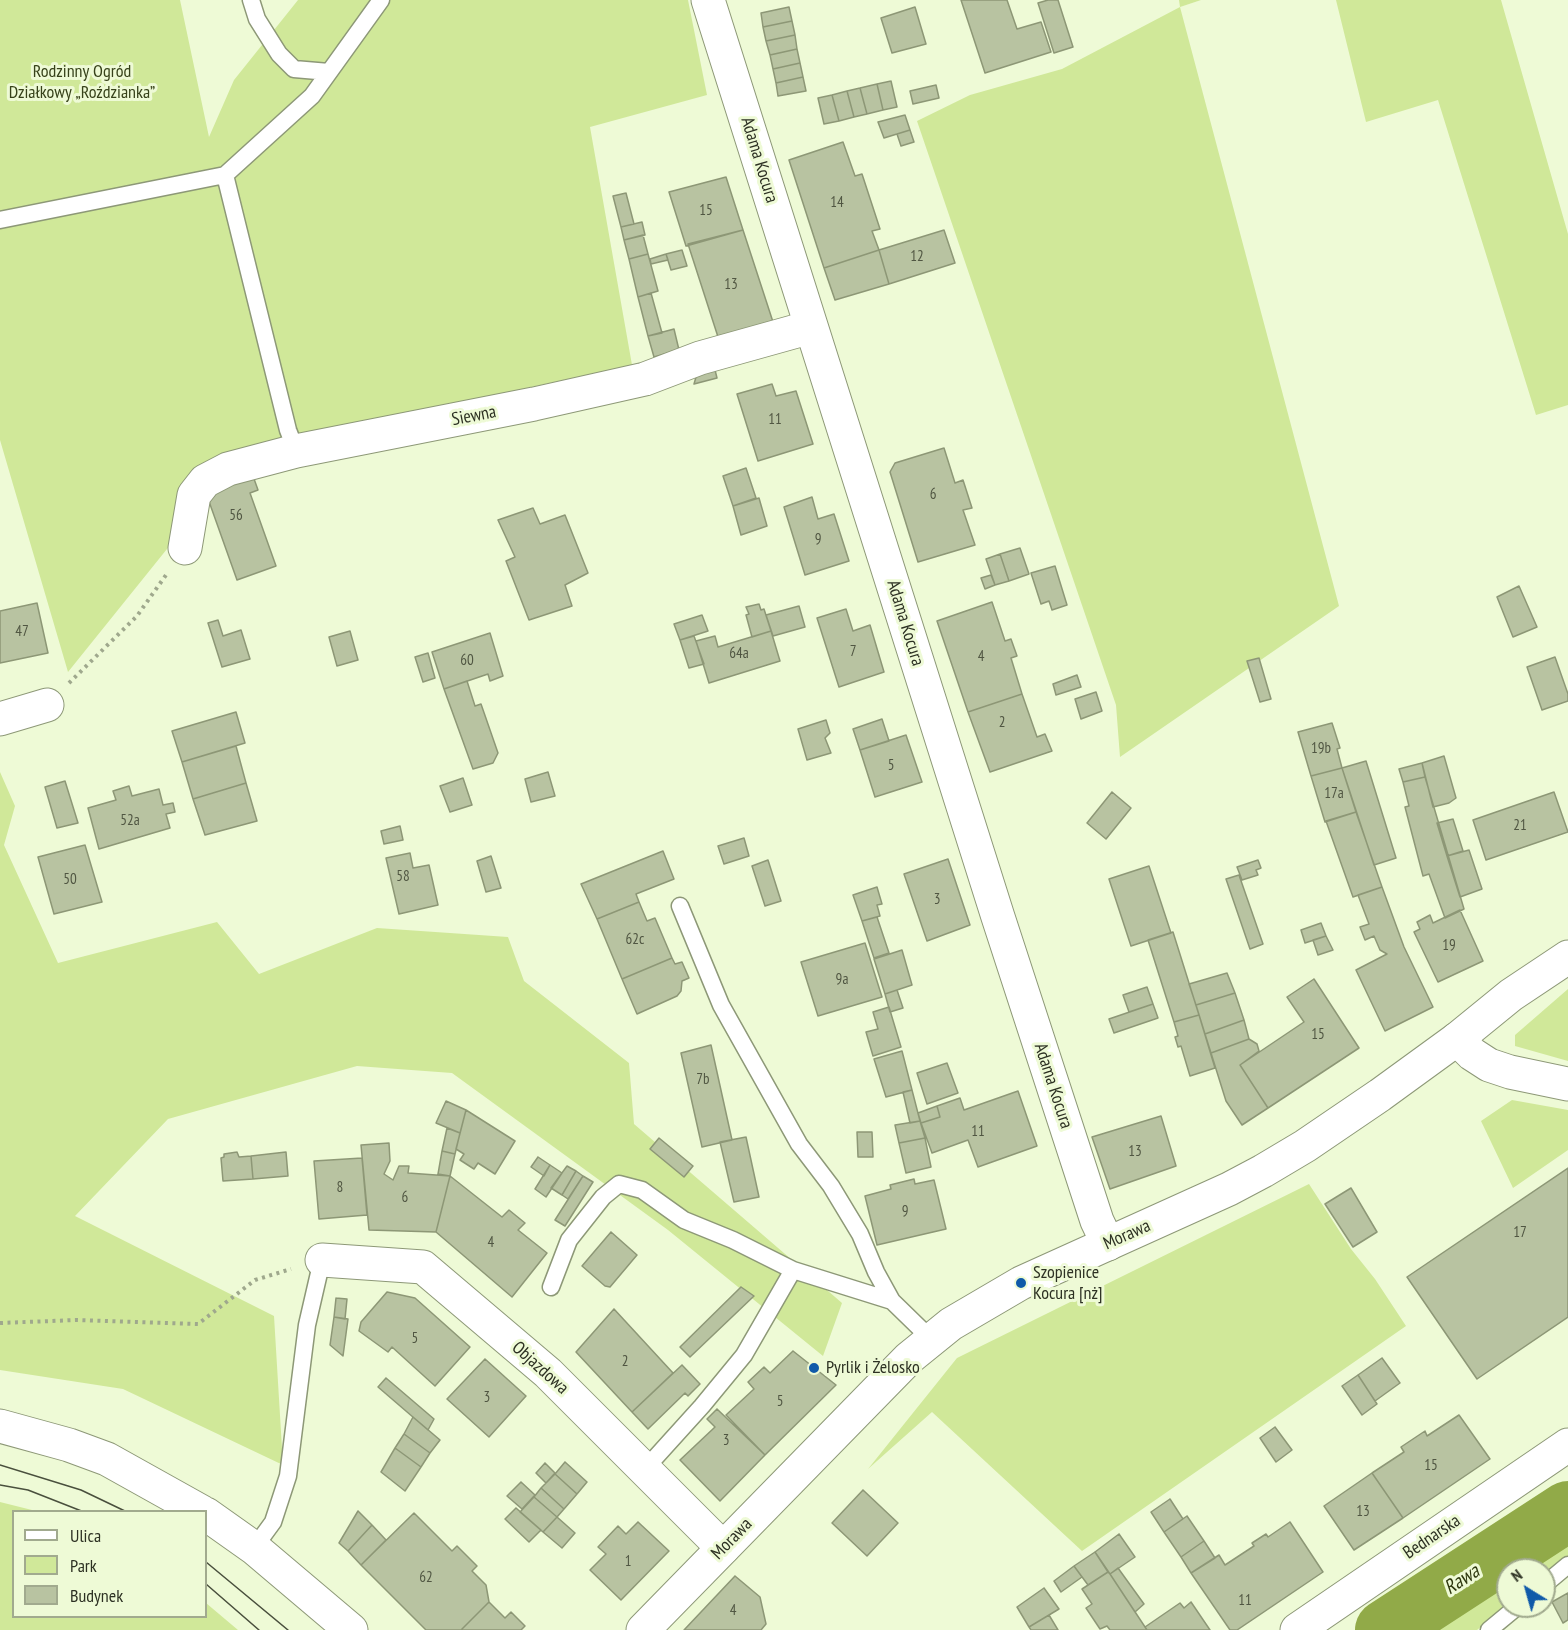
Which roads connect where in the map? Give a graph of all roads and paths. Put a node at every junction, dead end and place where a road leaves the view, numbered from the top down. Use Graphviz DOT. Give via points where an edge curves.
graph roads {
  1 [pos="251,0"];
  2 [pos="381,0"];
  3 [pos="708,0"];
  4 [pos="329,72"];
  5 [pos="225,175"];
  6 [pos="0,220"];
  7 [pos="811,327"];
  8 [pos="296,451"];
  9 [pos="185,548"];
  10 [pos="47,705"];
  11 [pos="0,719"];
  12 [pos="680,906"];
  13 [pos="1568,957"];
  14 [pos="1457,1039"];
  15 [pos="1568,1084"];
  16 [pos="1108,1244"];
  17 [pos="322,1260"];
  18 [pos="793,1270"];
  19 [pos="551,1287"];
  20 [pos="892,1301"];
  21 [pos="0,1323"];
  22 [pos="931,1340"];
  23 [pos="0,1426"];
  24 [pos="1568,1445"];
  25 [pos="645,1469"];
  26 [pos="199,1510"];
  27 [pos="207,1515"];
  28 [pos="254,1548"];
  29 [pos="723,1548"];
  30 [pos="1568,1565"];
  31 [pos="1556,1575"];
  32 [pos="1504,1618"];
  33 [pos="351,1630"];
  34 [pos="643,1630"];
  35 [pos="1297,1630"];
  36 [pos="1489,1630"];
  1 -- 4 [label="lane" via="257,19 279,54 294,69"];
  2 -- 4 [label="lane"];
  3 -- 7 [label="street, Adama Kocura"];
  4 -- 5 [label="lane" via="312,96"];
  5 -- 6 [label="lane"];
  5 -- 8 [label="lane"];
  7 -- 8 [label="street, Siewna" via="700,358 645,379"];
  7 -- 16 [label="street, Adama Kocura" via="1005,940 1097,1221"];
  8 -- 9 [label="street, Siewna" via="228,469 205,481 194,495"];
  9 -- 10 [label="path" via="137,616"];
  10 -- 11 [label="street"];
  12 -- 20 [label="lane" via="721,1005 799,1144 860,1234"];
  13 -- 14 [label="street, Morawa" via="1511,994"];
  14 -- 15 [label="street" via="1489,1065"];
  14 -- 16 [label="street, Morawa" via="1263,1171"];
  16 -- 22 [label="street, Morawa" via="1021,1282 972,1310"];
  17 -- 21 [label="path" via="255,1280 198,1324 77,1320"];
  17 -- 25 [label="street, Objazdowa" via="423,1267 548,1372"];
  17 -- 28 [label="lane" via="307,1325 288,1476 273,1522"];
  18 -- 19 [label="lane" via="684,1220 642,1190 619,1184 603,1197 569,1240"];
  18 -- 20 [label="lane"];
  18 -- 25 [label="lane" via="744,1355"];
  20 -- 22 [label="lane"];
  22 -- 29 [label="street, Morawa"];
  23 -- 26 [label="street" via="50,1438 107,1460"];
  24 -- 35 [label="street, Bednarska"];
  25 -- 29 [label="street, Objazdowa"];
  27 -- 28 [label="street"];
  28 -- 33 [label="street"];
  29 -- 34 [label="street, Morawa"];
  30 -- 31 [label="lane"];
  32 -- 36 [label="lane"];
}
